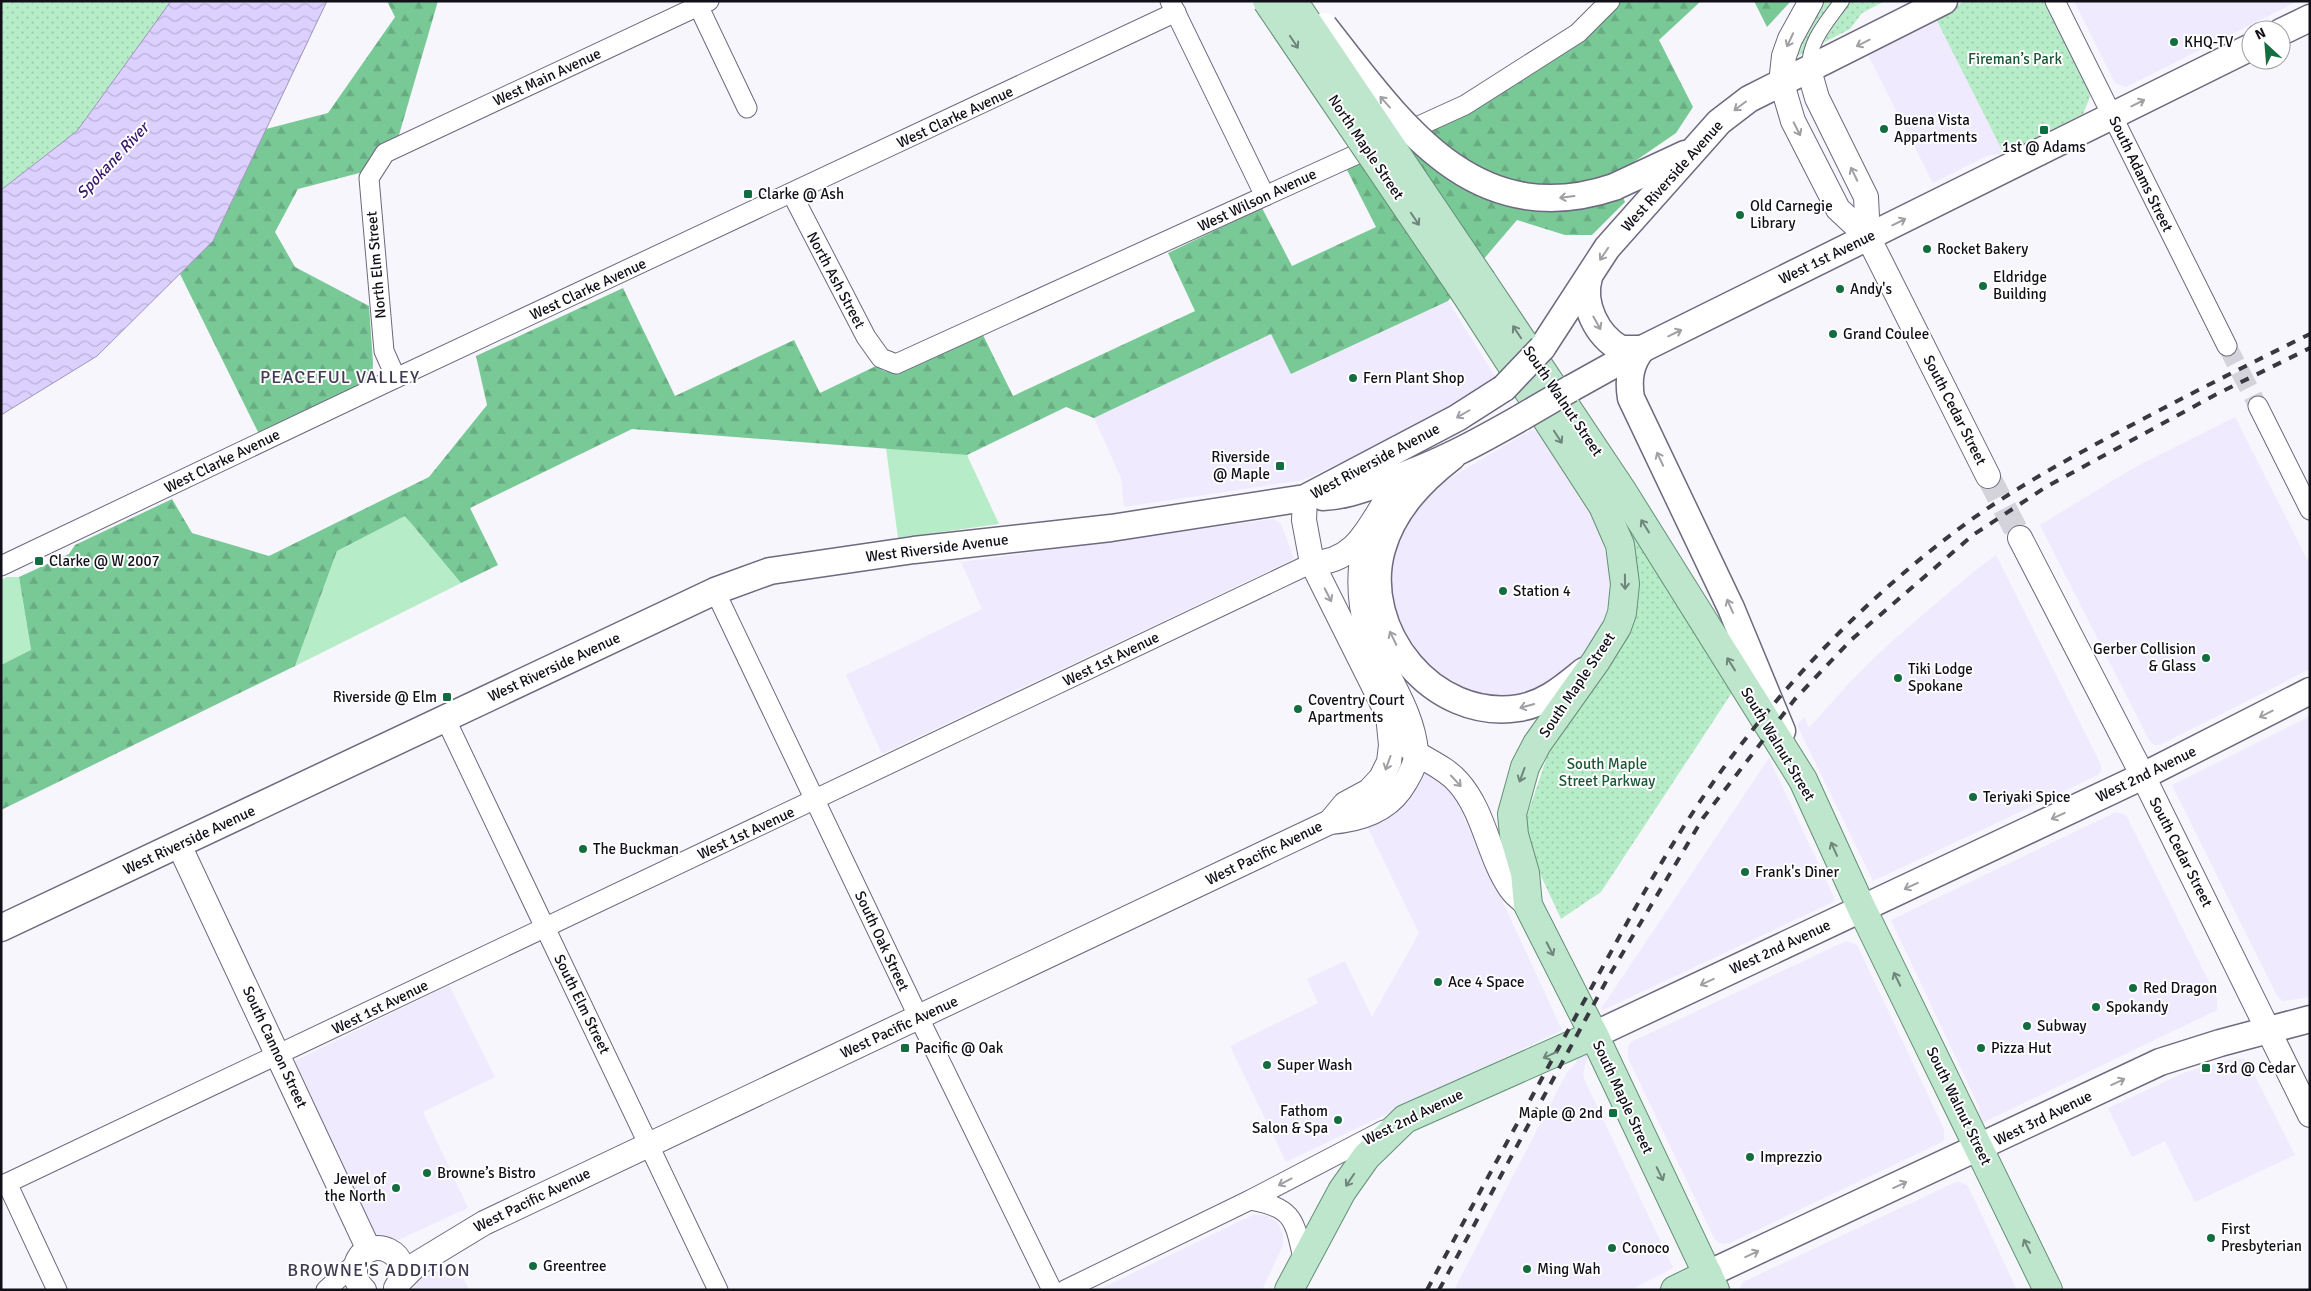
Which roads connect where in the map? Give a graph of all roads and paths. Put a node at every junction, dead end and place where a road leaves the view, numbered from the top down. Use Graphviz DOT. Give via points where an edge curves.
graph roads {
  1 [pos="1267,1"];
  2 [pos="1293,1"];
  3 [pos="1304,1"];
  4 [pos="1610,1"];
  5 [pos="1811,1"];
  6 [pos="1842,1"];
  7 [pos="1944,1"];
  8 [pos="2055,1"];
  9 [pos="701,3"];
  10 [pos="1173,7"];
  11 [pos="2310,18"];
  12 [pos="2291,27"];
  13 [pos="2241,52"];
  14 [pos="1809,70"];
  15 [pos="1782,83"];
  16 [pos="747,108"];
  17 [pos="2112,116"];
  18 [pos="1692,150"];
  19 [pos="385,153"];
  20 [pos="792,194"];
  21 [pos="1264,196"];
  22 [pos="1868,237"];
  23 [pos="1589,277"];
  24 [pos="1474,287"];
  25 [pos="2226,346"];
  26 [pos="1642,349"];
  27 [pos="886,361"];
  28 [pos="396,378"];
  29 [pos="2258,406"];
  30 [pos="1452,457"];
  31 [pos="1407,475"];
  32 [pos="1988,476"];
  33 [pos="1305,498"];
  34 [pos="2310,510"];
  35 [pos="1366,534"];
  36 [pos="2020,538"];
  37 [pos="1312,563"];
  38 [pos="1,566"];
  39 [pos="716,591"];
  40 [pos="1596,661"];
  41 [pos="2310,692"];
  42 [pos="1388,716"];
  43 [pos="445,718"];
  44 [pos="1416,753"];
  45 [pos="2143,776"];
  46 [pos="1802,780"];
  47 [pos="816,800"];
  48 [pos="1330,822"];
  49 [pos="179,845"];
  50 [pos="1528,906"];
  51 [pos="1862,909"];
  52 [pos="1,928"];
  53 [pos="545,928"];
  54 [pos="919,1018"];
  55 [pos="2310,1019"];
  56 [pos="2268,1031"];
  57 [pos="1594,1035"];
  58 [pos="279,1056"];
  59 [pos="2310,1115"];
  60 [pos="1405,1119"];
  61 [pos="649,1144"];
  62 [pos="1979,1148"];
  63 [pos="4,1185"];
  64 [pos="1250,1200"];
  65 [pos="466,1232"];
  66 [pos="370,1254"];
  67 [pos="1304,1262"];
  68 [pos="1712,1282"];
  69 [pos="397,1286"];
  70 [pos="57,1290"];
  71 [pos="326,1290"];
  72 [pos="364,1290"];
  73 [pos="718,1290"];
  74 [pos="1052,1290"];
  75 [pos="1065,1290"];
  76 [pos="1289,1290"];
  77 [pos="1675,1290"];
  78 [pos="2048,1290"];
  1 -- 24 [label="main road, North Maple Street, one-way, bridge"];
  2 -- 24 [label="main road, North Maple Street, bridge"];
  18 -- 3 [label="main road, one-way, bridge" via="1593,194 1518,196 1471,179 1427,147 1383,101"];
  4 -- 21 [label="street, West Wilson Avenue" via="1578,34 1465,105"];
  5 -- 15 [label="street, one-way" via="1786,48"];
  6 -- 14 [label="street" via="1815,40 1809,56"];
  7 -- 14 [label="main road, West Riverside Avenue, one-way"];
  8 -- 17 [label="street, South Adams Street"];
  9 -- 16 [label="street"];
  9 -- 19 [label="street, West Main Avenue"];
  10 -- 20 [label="street, West Clarke Avenue"];
  10 -- 21 [label="street"];
  11 -- 12 [label="main road"];
  17 -- 13 [label="main road, West 1st Avenue, one-way"];
  14 -- 15 [label="main road, West Riverside Avenue"];
  22 -- 14 [label="street, South Cedar Street, one-way" via="1866,197 1817,98"];
  15 -- 18 [label="main road, West Riverside Avenue, one-way" via="1750,99 1719,122"];
  15 -- 22 [label="street, South Cedar Street, one-way" via="1793,121 1838,209"];
  22 -- 17 [label="main road, West 1st Avenue, one-way"];
  17 -- 25 [label="street, South Adams Street"];
  18 -- 23 [label="main road, West Riverside Avenue, one-way" via="1607,248"];
  19 -- 28 [label="street, North Elm Street" via="369,178 384,350"];
  20 -- 27 [label="street, North Ash Street" via="849,308 877,354"];
  20 -- 28 [label="street, West Clarke Avenue"];
  21 -- 27 [label="street, West Wilson Avenue" via="908,359 896,364"];
  26 -- 22 [label="main road, West 1st Avenue, one-way"];
  22 -- 32 [label="street, South Cedar Street"];
  23 -- 26 [label="main road, one-way" via="1588,300 1601,332 1621,349"];
  23 -- 33 [label="main road, West Riverside Avenue, one-way, bridge" via="1542,348 1504,388 1457,418"];
  24 -- 40 [label="main road, South Maple Street, one-way" via="1603,506 1620,545 1625,584 1622,613"];
  46 -- 24 [label="main road, South Walnut Street, one-way" via="1621,489"];
  26 -- 30 [label="main road, West 1st Avenue, bridge"];
  46 -- 26 [label="main road, one-way" via="1730,608 1631,398 1630,375 1635,358"];
  28 -- 38 [label="street, West Clarke Avenue"];
  29 -- 34 [label="street"];
  30 -- 31 [label="main road, West 1st Avenue"];
  40 -- 30 [label="main road, one-way" via="1551,697 1518,708 1487,708 1461,702 1436,690 1406,662 1384,617 1378,594 1381,551 1406,500"];
  31 -- 33 [label="main road, West 1st Avenue" via="1344,494"];
  31 -- 35 [label="street, West 1st Avenue" via="1392,489"];
  33 -- 37 [label="street, South Maple Street" via="1304,520"];
  33 -- 39 [label="main road, West Riverside Avenue" via="1111,528 914,550 770,571"];
  35 -- 37 [label="street, West 1st Avenue" via="1337,559"];
  35 -- 44 [label="street" via="1360,576 1363,610 1405,714"];
  36 -- 45 [label="street, South Cedar Street"];
  37 -- 42 [label="street, South Maple Street, one-way"];
  37 -- 47 [label="street, West 1st Avenue"];
  39 -- 43 [label="main road, West Riverside Avenue"];
  39 -- 47 [label="street, South Oak Street"];
  40 -- 50 [label="main road, South Maple Street, one-way" via="1537,744 1518,785 1513,821 1525,873"];
  41 -- 45 [label="main road, West 2nd Avenue, one-way"];
  42 -- 44 [label="main road, South Maple Street"];
  42 -- 48 [label="street, West Pacific Avenue, one-way" via="1391,753 1385,771 1369,791 1345,804"];
  43 -- 49 [label="main road, West Riverside Avenue"];
  43 -- 53 [label="street, South Elm Street"];
  44 -- 48 [label="street, West Pacific Avenue" via="1412,769 1395,797 1354,820"];
  44 -- 50 [label="street, South Maple Street, one-way" via="1448,772 1464,790 1478,814 1504,877 1512,891"];
  45 -- 51 [label="main road, West 2nd Avenue, one-way"];
  45 -- 56 [label="street, South Cedar Street"];
  51 -- 46 [label="main road, South Walnut Street, one-way"];
  47 -- 53 [label="street, West 1st Avenue"];
  47 -- 54 [label="street, South Oak Street"];
  48 -- 54 [label="street, West Pacific Avenue"];
  49 -- 52 [label="main road, West Riverside Avenue"];
  49 -- 58 [label="street, South Cannon Street"];
  50 -- 57 [label="main road, South Maple Street, one-way"];
  51 -- 57 [label="main road, West 2nd Avenue, one-way"];
  62 -- 51 [label="main road, South Walnut Street, one-way"];
  53 -- 58 [label="street, West 1st Avenue"];
  53 -- 61 [label="street, South Elm Street"];
  54 -- 61 [label="street, West Pacific Avenue"];
  54 -- 74 [label="street, South Oak Street"];
  55 -- 56 [label="main road, West 3rd Avenue"];
  56 -- 59 [label="street, South Cedar Street"];
  62 -- 56 [label="main road, West 3rd Avenue, one-way" via="2160,1062 2203,1047"];
  57 -- 60 [label="main road, West 2nd Avenue, one-way"];
  57 -- 68 [label="main road, South Maple Street, one-way"];
  58 -- 63 [label="street, West 1st Avenue"];
  58 -- 66 [label="street, South Cannon Street"];
  60 -- 64 [label="street, West 2nd Avenue, one-way"];
  60 -- 67 [label="main road, one-way" via="1366,1157 1342,1191"];
  61 -- 65 [label="street, West Pacific Avenue"];
  61 -- 73 [label="street, South Elm Street"];
  68 -- 62 [label="main road, West 3rd Avenue, one-way"];
  78 -- 62 [label="main road, South Walnut Street, one-way"];
  63 -- 70 [label="street"];
  64 -- 67 [label="street" via="1283,1210 1295,1223"];
  64 -- 75 [label="street, West 2nd Avenue"];
  65 -- 66 [label="street, West Pacific Avenue"];
  65 -- 69 [label="street, West Pacific Avenue" via="418,1263"];
  66 -- 69 [label="street" via="391,1251 400,1261 402,1275"];
  66 -- 71 [label="street"];
  66 -- 72 [label="street" via="355,1276"];
  67 -- 76 [label="main road"];
  68 -- 77 [label="main road, West 3rd Avenue"];
}
